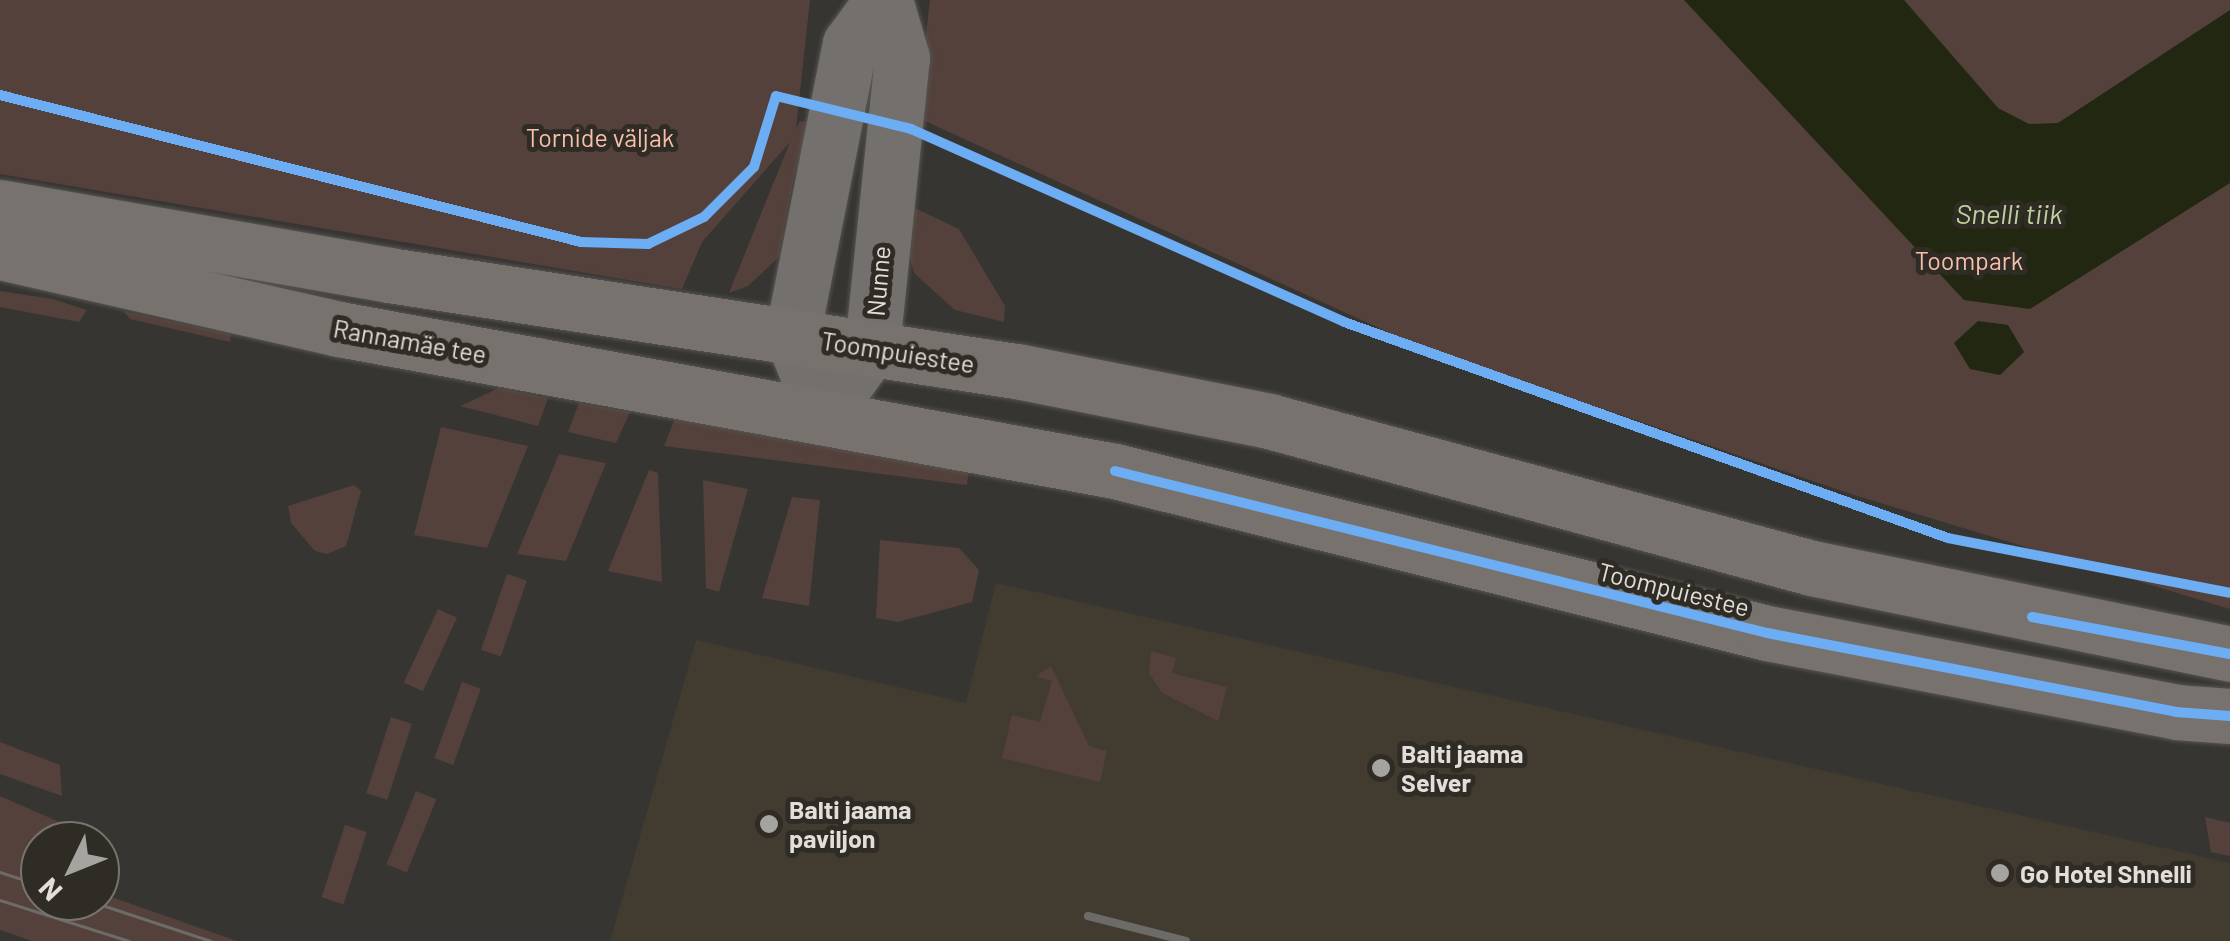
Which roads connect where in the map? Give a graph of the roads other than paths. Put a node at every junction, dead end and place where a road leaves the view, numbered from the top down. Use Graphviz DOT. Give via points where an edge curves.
graph roads {
  1 [pos="884,0"];
  2 [pos="0,206"];
  3 [pos="0,252"];
  4 [pos="792,336"];
  5 [pos="872,347"];
  6 [pos="824,414"];
  7 [pos="2230,654"];
  8 [pos="2230,716"];
  1 -- 4 [label="street, Nunne" via="850,44"];
  1 -- 5 [label="street, Nunne" via="902,58"];
  2 -- 4 [label="main road" via="388,276"];
  3 -- 6 [label="main road, Rannamäe tee" via="338,329"];
  4 -- 5 [label="main road, Toompuiestee"];
  4 -- 6 [label="street"];
  5 -- 6 [label="street, Nunne"];
  5 -- 7 [label="main road, Toompuiestee" via="1270,421 1812,568"];
  6 -- 8 [label="main road, Toompuiestee" via="1114,471 1767,633 2176,712"];
}
